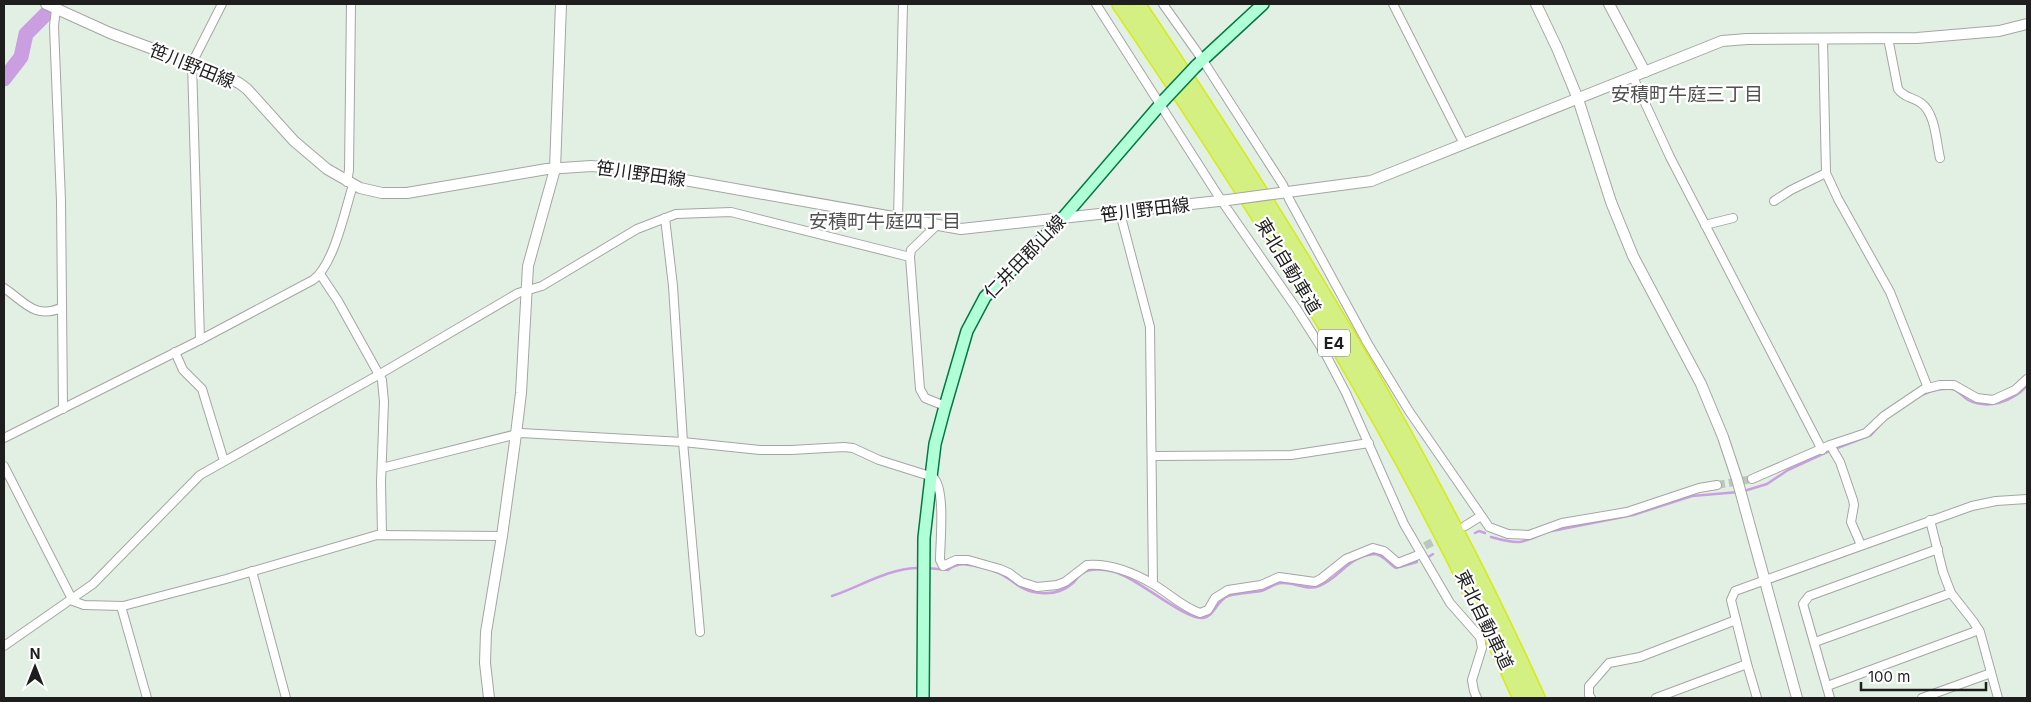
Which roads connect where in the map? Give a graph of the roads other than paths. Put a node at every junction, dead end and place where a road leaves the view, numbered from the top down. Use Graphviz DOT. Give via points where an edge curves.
graph roads {
  1 [pos="46,4"];
  2 [pos="222,4"];
  3 [pos="351,4"];
  4 [pos="561,4"];
  5 [pos="903,4"];
  6 [pos="1096,4"];
  7 [pos="1120,4"];
  8 [pos="1137,4"];
  9 [pos="1163,4"];
  10 [pos="1263,4"];
  11 [pos="1393,4"];
  12 [pos="1536,4"];
  13 [pos="1609,4"];
  14 [pos="56,9"];
  15 [pos="2027,24"];
  16 [pos="1888,38"];
  17 [pos="1823,39"];
  18 [pos="1199,62"];
  19 [pos="192,63"];
  20 [pos="1646,72"];
  21 [pos="1633,77"];
  22 [pos="1578,99"];
  23 [pos="1162,101"];
  24 [pos="1464,144"];
  25 [pos="1940,158"];
  26 [pos="555,169"];
  27 [pos="1826,173"];
  28 [pos="350,184"];
  29 [pos="1283,193"];
  30 [pos="1225,200"];
  31 [pos="1774,202"];
  32 [pos="1120,213"];
  33 [pos="665,218"];
  34 [pos="1733,218"];
  35 [pos="898,220"];
  36 [pos="1062,220"];
  37 [pos="1705,225"];
  38 [pos="936,226"];
  39 [pos="910,257"];
  40 [pos="320,274"];
  41 [pos="4,288"];
  42 [pos="526,291"];
  43 [pos="61,308"];
  44 [pos="200,340"];
  45 [pos="174,352"];
  46 [pos="380,374"];
  47 [pos="2027,379"];
  48 [pos="1928,388"];
  49 [pos="945,406"];
  50 [pos="63,409"];
  51 [pos="516,434"];
  52 [pos="4,438"];
  53 [pos="683,442"];
  54 [pos="1369,444"];
  55 [pos="1830,445"];
  56 [pos="1822,450"];
  57 [pos="1152,456"];
  58 [pos="224,461"];
  59 [pos="4,466"];
  60 [pos="382,468"];
  61 [pos="931,476"];
  62 [pos="1752,479"];
  63 [pos="1717,486"];
  64 [pos="2027,499"];
  65 [pos="1481,516"];
  66 [pos="1930,520"];
  67 [pos="1465,526"];
  68 [pos="382,535"];
  69 [pos="502,536"];
  70 [pos="1861,545"];
  71 [pos="1422,549"];
  72 [pos="1938,549"];
  73 [pos="252,571"];
  74 [pos="1765,579"];
  75 [pos="1153,584"];
  76 [pos="1951,593"];
  77 [pos="72,599"];
  78 [pos="121,606"];
  79 [pos="1736,620"];
  80 [pos="1979,630"];
  81 [pos="700,632"];
  82 [pos="1815,642"];
  83 [pos="4,646"];
  84 [pos="1747,664"];
  85 [pos="1991,673"];
  86 [pos="1830,685"];
  87 [pos="147,698"];
  88 [pos="286,698"];
  89 [pos="489,698"];
  90 [pos="923,698"];
  91 [pos="1477,698"];
  92 [pos="1521,698"];
  93 [pos="1537,698"];
  94 [pos="1591,698"];
  95 [pos="1656,698"];
  96 [pos="1757,698"];
  97 [pos="1797,698"];
  98 [pos="1830,698"];
  99 [pos="1922,698"];
  100 [pos="1998,698"];
  1 -- 14 [label="street, 笹川野田線"];
  2 -- 19 [label="street"];
  3 -- 28 [label="street"];
  4 -- 26 [label="street"];
  5 -- 35 [label="street"];
  6 -- 23 [label="street"];
  7 -- 92 [label="highway, 東北自動車道 / E4" via="1223,159 1372,406 1449,548"];
  8 -- 93 [label="highway, 東北自動車道 / E4" via="1283,230 1385,400 1461,542"];
  9 -- 18 [label="street"];
  10 -- 18 [label="main road, 仁井田郡山線"];
  11 -- 24 [label="street"];
  12 -- 22 [label="street"];
  13 -- 20 [label="street"];
  14 -- 19 [label="street, 笹川野田線" via="136,44"];
  14 -- 43 [label="street" via="54,35 63,267"];
  15 -- 16 [label="street, 笹川野田線" via="1967,34"];
  16 -- 17 [label="street, 笹川野田線"];
  16 -- 25 [label="street" via="1898,89 1902,95 1923,104 1928,112"];
  17 -- 20 [label="street, 笹川野田線" via="1722,41"];
  17 -- 27 [label="street"];
  18 -- 23 [label="main road, 仁井田郡山線, bridge"];
  18 -- 29 [label="street"];
  19 -- 28 [label="street, 笹川野田線" via="230,78 247,89 294,141"];
  19 -- 44 [label="street"];
  20 -- 21 [label="street, 笹川野田線"];
  21 -- 22 [label="street, 笹川野田線"];
  21 -- 37 [label="street"];
  22 -- 24 [label="street, 笹川野田線"];
  22 -- 74 [label="street" via="1611,202 1633,256 1701,384 1723,437"];
  23 -- 30 [label="street"];
  23 -- 36 [label="main road, 仁井田郡山線"];
  24 -- 29 [label="street, 笹川野田線" via="1371,181"];
  26 -- 28 [label="street, 笹川野田線" via="413,192 382,193"];
  26 -- 35 [label="street, 笹川野田線" via="617,168"];
  26 -- 42 [label="street" via="528,266"];
  27 -- 31 [label="street"];
  27 -- 48 [label="street" via="1890,292"];
  28 -- 40 [label="street" via="330,258"];
  29 -- 30 [label="street, 笹川野田線, bridge"];
  29 -- 65 [label="street" via="1368,344"];
  30 -- 32 [label="street, 笹川野田線"];
  30 -- 54 [label="street" via="1326,356"];
  32 -- 36 [label="street, 笹川野田線"];
  32 -- 57 [label="street" via="1150,326"];
  33 -- 39 [label="street" via="688,213 736,213"];
  33 -- 42 [label="street" via="637,229 542,286"];
  33 -- 53 [label="street"];
  34 -- 37 [label="street"];
  35 -- 38 [label="street, 笹川野田線"];
  36 -- 38 [label="street, 笹川野田線" via="961,229"];
  36 -- 49 [label="main road, 仁井田郡山線" via="979,307 967,331"];
  37 -- 56 [label="street"];
  38 -- 39 [label="street" via="911,250"];
  39 -- 49 [label="street" via="920,390 925,398"];
  40 -- 44 [label="street" via="300,288"];
  40 -- 46 [label="street"];
  41 -- 43 [label="street" via="40,312"];
  42 -- 46 [label="street"];
  42 -- 51 [label="street"];
  43 -- 50 [label="street"];
  44 -- 45 [label="street"];
  45 -- 50 [label="street"];
  45 -- 58 [label="street" via="183,370 202,390"];
  46 -- 58 [label="street"];
  46 -- 60 [label="street" via="384,402"];
  47 -- 48 [label="street" via="2015,390 1992,400 1976,398 1954,385"];
  48 -- 55 [label="street" via="1895,408 1866,432"];
  49 -- 61 [label="main road, 仁井田郡山線"];
  50 -- 52 [label="street"];
  51 -- 53 [label="street"];
  51 -- 60 [label="street"];
  51 -- 69 [label="street"];
  53 -- 61 [label="street" via="760,450 853,448 879,460"];
  53 -- 81 [label="street"];
  54 -- 57 [label="street" via="1291,455"];
  54 -- 71 [label="street" via="1404,524"];
  55 -- 56 [label="street"];
  55 -- 70 [label="street" via="1840,462 1853,500 1852,522"];
  56 -- 62 [label="street"];
  57 -- 75 [label="street"];
  58 -- 77 [label="street" via="194,480 93,584"];
  59 -- 77 [label="street"];
  60 -- 68 [label="street"];
  61 -- 75 [label="street" via="939,489 940,560 943,566 956,560 968,560 1000,569 1021,582 1038,587 1058,585 1083,567 1097,565 1120,568"];
  61 -- 90 [label="main road, 仁井田郡山線" via="924,538"];
  63 -- 65 [label="street" via="1699,488 1627,512 1562,523 1529,535 1498,531 1489,527"];
  64 -- 66 [label="street" via="1984,503"];
  65 -- 67 [label="street"];
  66 -- 70 [label="street"];
  66 -- 72 [label="street"];
  68 -- 69 [label="street"];
  68 -- 73 [label="street"];
  69 -- 89 [label="street" via="486,632"];
  70 -- 74 [label="street"];
  71 -- 75 [label="street" via="1398,563 1373,548 1346,559 1315,582 1280,578 1261,585 1228,590 1202,613 1181,605"];
  71 -- 91 [label="street" via="1450,603 1480,637 1482,654 1472,680"];
  72 -- 76 [label="street"];
  72 -- 82 [label="street" via="1809,596 1803,604"];
  73 -- 78 [label="street"];
  73 -- 88 [label="street"];
  74 -- 79 [label="street" via="1735,591 1731,600"];
  74 -- 97 [label="street"];
  76 -- 80 [label="street"];
  76 -- 82 [label="street"];
  77 -- 78 [label="street" via="77,604"];
  77 -- 83 [label="street"];
  78 -- 87 [label="street"];
  79 -- 84 [label="street"];
  79 -- 94 [label="street" via="1640,657 1610,662 1589,686"];
  80 -- 85 [label="street"];
  80 -- 86 [label="street"];
  82 -- 98 [label="street"];
  84 -- 95 [label="street"];
  84 -- 96 [label="street"];
  85 -- 99 [label="street"];
  85 -- 100 [label="street"];
}
